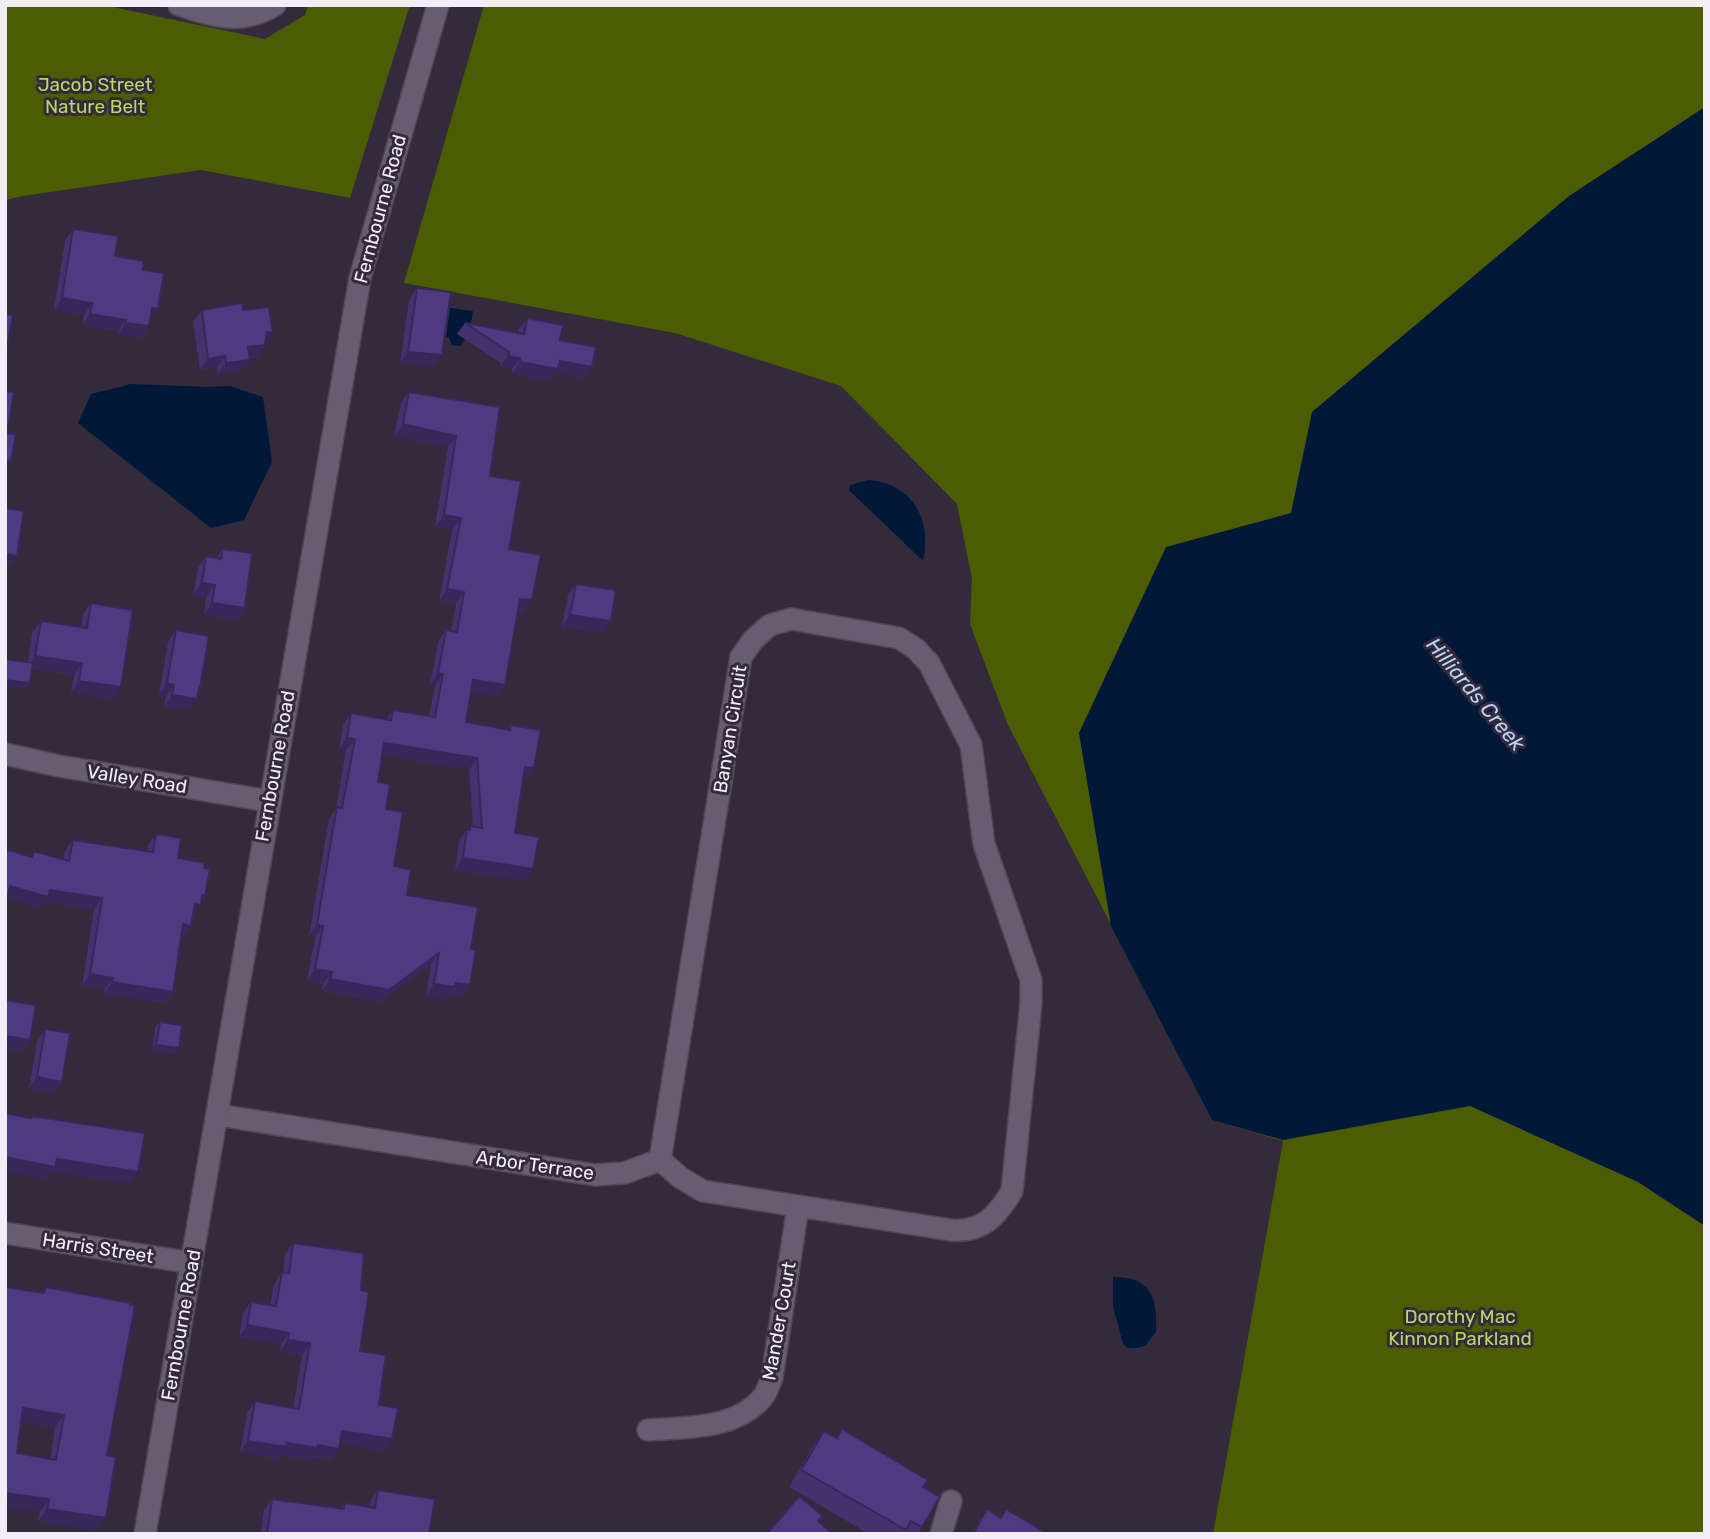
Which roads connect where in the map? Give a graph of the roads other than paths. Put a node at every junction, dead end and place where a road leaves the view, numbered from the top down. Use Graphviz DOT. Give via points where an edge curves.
graph roads {
  1 [pos="179,5"];
  2 [pos="275,5"];
  3 [pos="438,5"];
  4 [pos="5,754"];
  5 [pos="269,801"];
  6 [pos="218,1115"];
  7 [pos="660,1160"];
  8 [pos="798,1206"];
  9 [pos="5,1233"];
  10 [pos="191,1263"];
  11 [pos="648,1430"];
  12 [pos="951,1501"];
  13 [pos="145,1534"];
  14 [pos="941,1534"];
  1 -- 2 [label="street" via="220,18 259,15"];
  3 -- 5 [label="street, Fernbourne Road" via="360,278"];
  4 -- 5 [label="street, Valley Road"];
  5 -- 6 [label="street, Fernbourne Road"];
  6 -- 7 [label="street, Arbor Terrace" via="595,1175 624,1173"];
  6 -- 10 [label="street, Fernbourne Road"];
  7 -- 8 [label="street" via="703,1191"];
  7 -- 8 [label="street, Banyan Circuit" via="741,657 770,625 790,619 899,638 929,663 971,745 984,844 1031,980 1012,1191 988,1223 961,1231"];
  8 -- 11 [label="street, Mander Court" via="772,1378 763,1397 742,1413 712,1425"];
  9 -- 10 [label="street, Harris Street"];
  10 -- 13 [label="street, Fernbourne Road"];
  12 -- 14 [label="street"];
}
